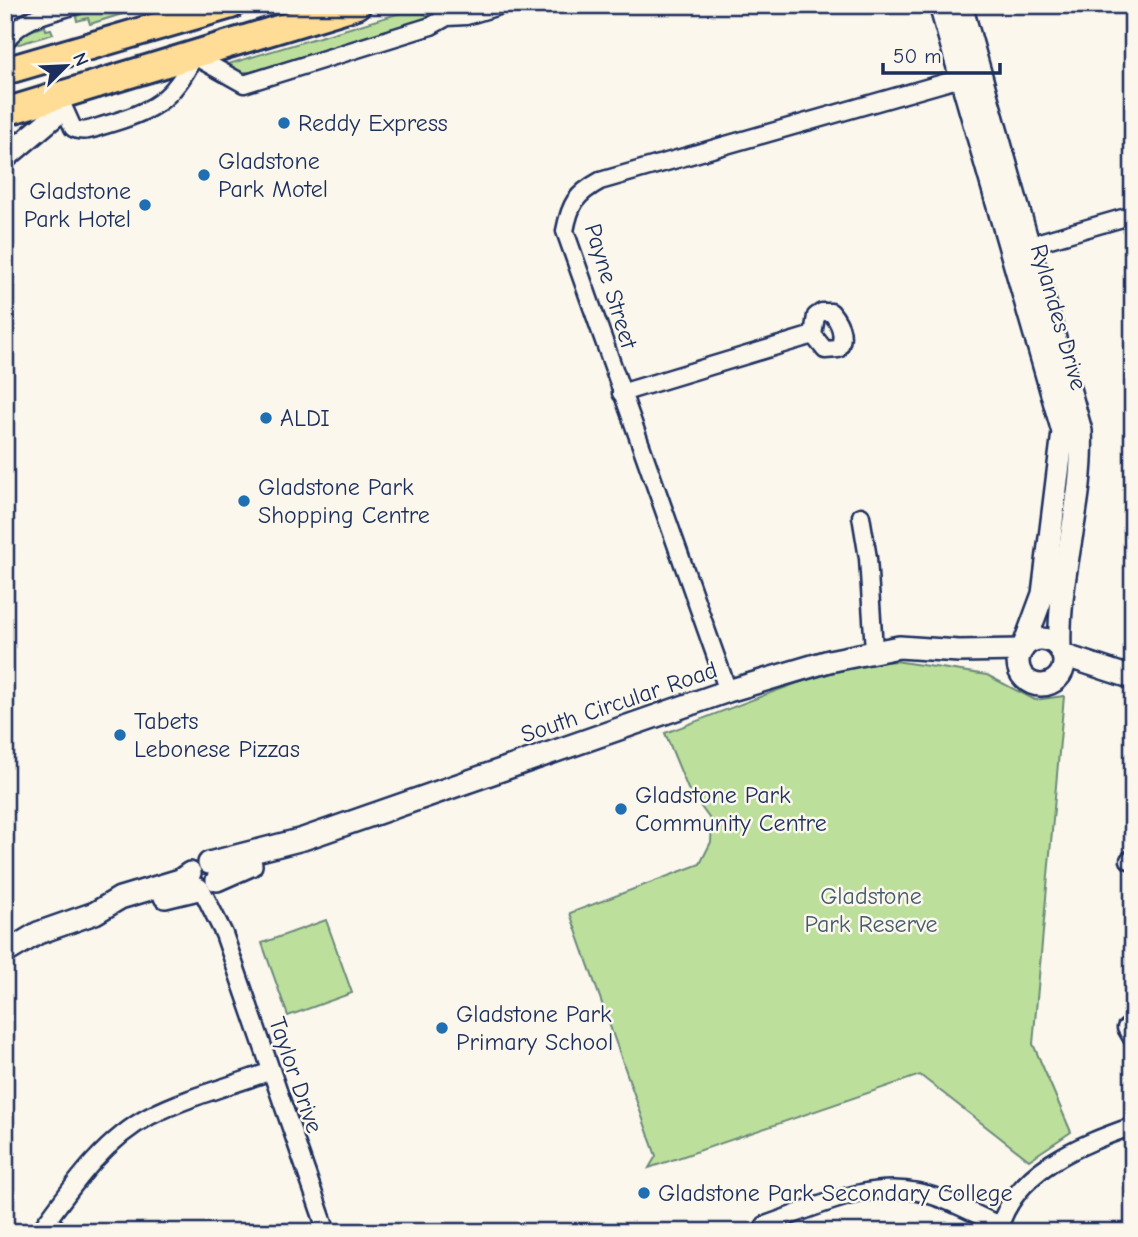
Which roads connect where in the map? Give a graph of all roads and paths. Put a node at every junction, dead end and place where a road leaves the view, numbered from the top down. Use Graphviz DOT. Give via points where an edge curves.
graph roads {
  1 [pos="77,5"];
  2 [pos="231,5"];
  3 [pos="357,5"];
  4 [pos="502,5"];
  5 [pos="940,5"];
  6 [pos="961,5"];
  7 [pos="477,9"];
  8 [pos="189,10"];
  9 [pos="5,42"];
  10 [pos="194,56"];
  11 [pos="5,71"];
  12 [pos="970,76"];
  13 [pos="58,95"];
  14 [pos="5,112"];
  15 [pos="5,158"];
  16 [pos="1133,215"];
  17 [pos="1021,247"];
  18 [pos="813,335"];
  19 [pos="621,393"];
  20 [pos="1067,489"];
  21 [pos="861,516"];
  22 [pos="874,650"];
  23 [pos="1061,652"];
  24 [pos="1021,656"];
  25 [pos="1127,677"];
  26 [pos="1055,681"];
  27 [pos="728,691"];
  28 [pos="205,880"];
  29 [pos="5,953"];
  30 [pos="271,1071"];
  31 [pos="1133,1126"];
  32 [pos="765,1225"];
  33 [pos="43,1227"];
  34 [pos="998,1228"];
  35 [pos="62,1232"];
  36 [pos="327,1232"];
  1 -- 9 [label="street" via="27,21"];
  2 -- 8 [label="main road"];
  3 -- 10 [label="main road"];
  4 -- 7 [label="street"];
  5 -- 12 [label="street, Rylandes Drive"];
  6 -- 12 [label="street, Rylandes Drive"];
  7 -- 10 [label="street" via="244,84"];
  8 -- 11 [label="main road"];
  10 -- 13 [label="main road"];
  10 -- 13 [label="street" via="179,83 154,108 89,130 73,128"];
  12 -- 17 [label="street, Rylandes Drive"];
  12 -- 19 [label="street, Payne Street" via="600,181 581,191 570,204 565,231"];
  13 -- 14 [label="main road"];
  13 -- 15 [label="street" via="57,114"];
  16 -- 17 [label="street"];
  17 -- 20 [label="street, Rylandes Drive" via="1061,420"];
  18 -- 19 [label="street"];
  19 -- 27 [label="street, Payne Street"];
  20 -- 23 [label="street, Rylandes Drive"];
  20 -- 24 [label="street, Rylandes Drive" via="1043,594"];
  21 -- 22 [label="street"];
  22 -- 24 [label="street, South Circular Road" via="899,646"];
  22 -- 27 [label="street, South Circular Road"];
  23 -- 24 [label="street" via="1041,639"];
  23 -- 25 [label="street"];
  23 -- 26 [label="street" via="1063,669"];
  24 -- 26 [label="street" via="1035,684"];
  25 -- 26 [label="street"];
  27 -- 28 [label="street, South Circular Road" via="303,839 277,855"];
  28 -- 29 [label="street, South Circular Road" via="38,933"];
  28 -- 30 [label="street, Taylor Drive"];
  30 -- 33 [label="street" via="150,1116 121,1135 101,1152"];
  30 -- 36 [label="street, Taylor Drive"];
  31 -- 34 [label="street" via="1053,1160 1020,1190"];
  32 -- 34 [label="street" via="848,1196 886,1191 918,1192"];
  33 -- 35 [label="street"];
}
